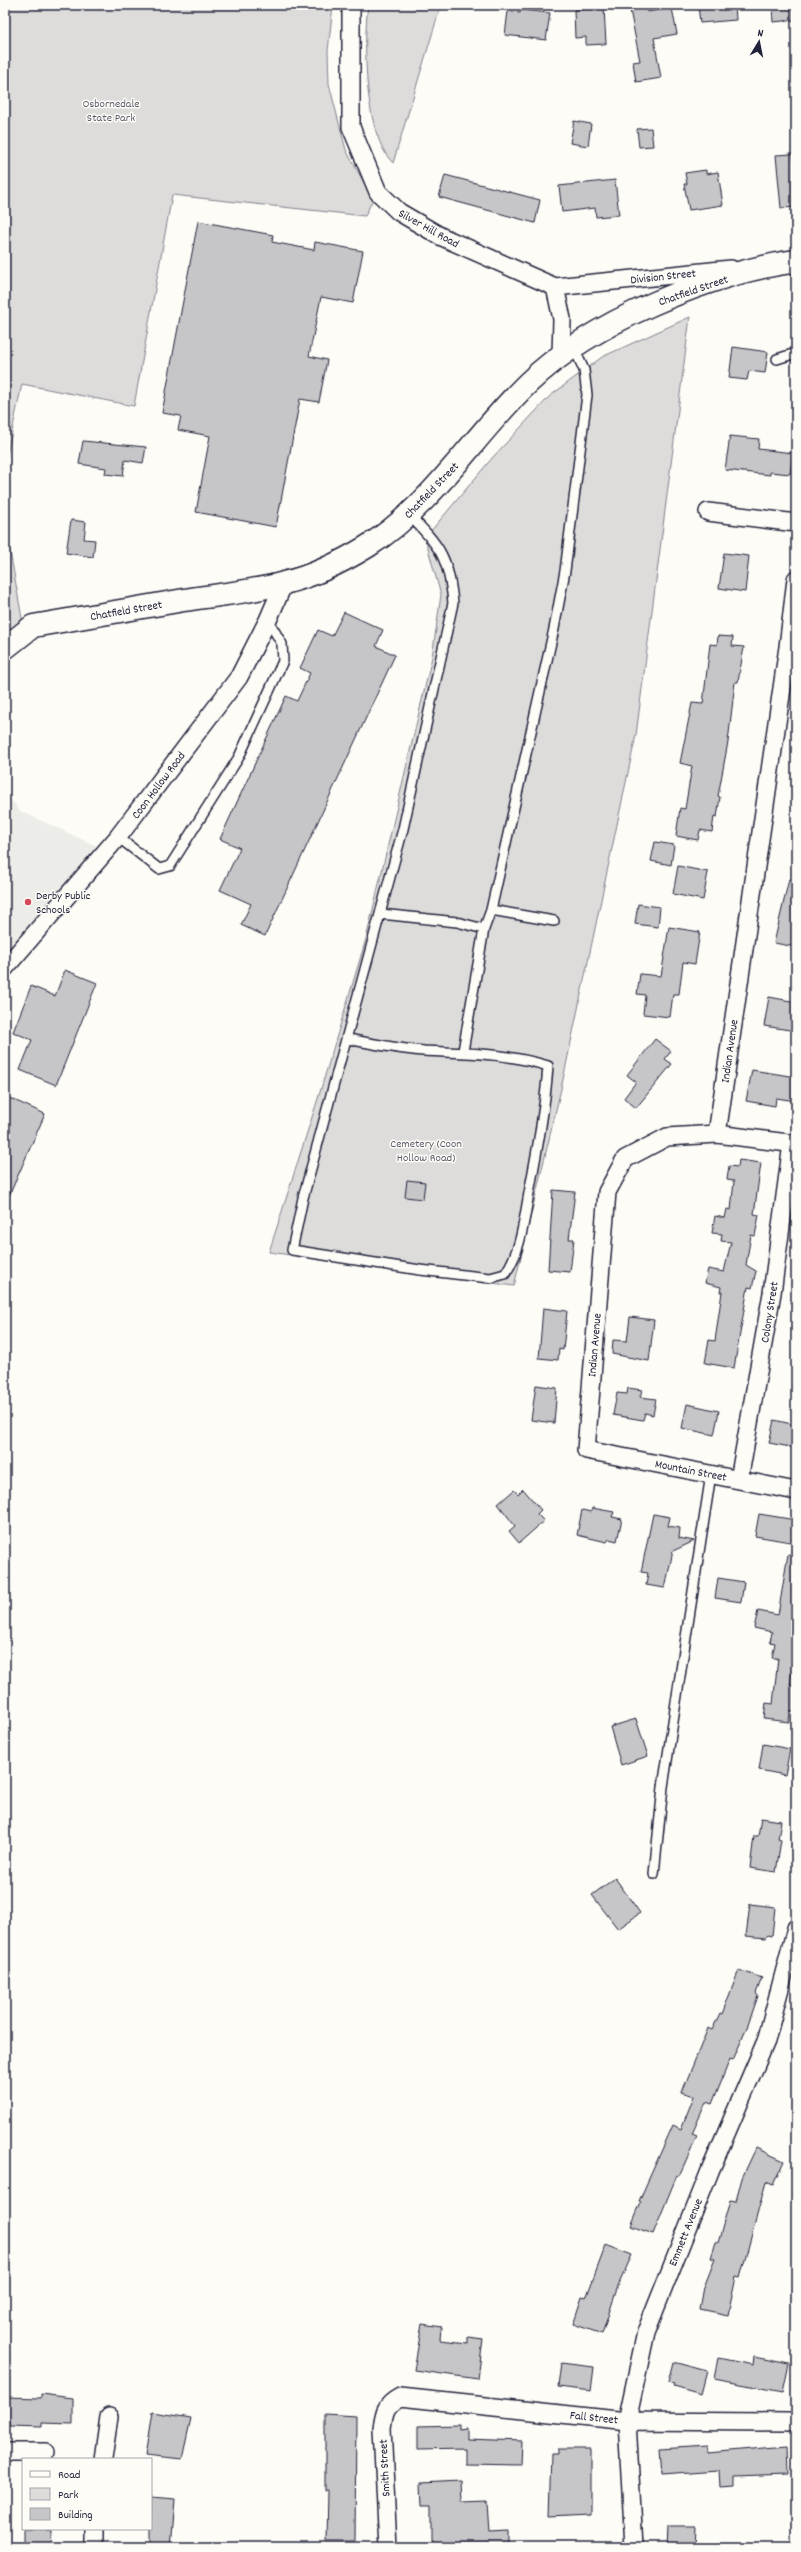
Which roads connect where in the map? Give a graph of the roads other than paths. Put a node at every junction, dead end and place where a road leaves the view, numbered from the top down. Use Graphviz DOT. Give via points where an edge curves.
graph roads {
  1 [pos="350,5"];
  2 [pos="796,261"];
  3 [pos="771,265"];
  4 [pos="554,287"];
  5 [pos="567,351"];
  6 [pos="796,354"];
  7 [pos="777,359"];
  8 [pos="708,512"];
  9 [pos="409,515"];
  10 [pos="796,523"];
  11 [pos="796,579"];
  12 [pos="284,583"];
  13 [pos="268,620"];
  14 [pos="5,648"];
  15 [pos="118,837"];
  16 [pos="490,910"];
  17 [pos="382,914"];
  18 [pos="554,921"];
  19 [pos="484,929"];
  20 [pos="5,968"];
  21 [pos="348,1039"];
  22 [pos="463,1051"];
  23 [pos="716,1134"];
  24 [pos="794,1144"];
  25 [pos="586,1450"];
  26 [pos="711,1474"];
  27 [pos="739,1480"];
  28 [pos="796,1491"];
  29 [pos="654,1874"];
  30 [pos="796,1928"];
  31 [pos="400,2397"];
  32 [pos="109,2417"];
  33 [pos="627,2421"];
  34 [pos="789,2422"];
  35 [pos="5,2452"];
  36 [pos="46,2452"];
  37 [pos="103,2458"];
  38 [pos="95,2530"];
  39 [pos="95,2547"];
  40 [pos="388,2547"];
  41 [pos="634,2547"];
  1 -- 4 [label="street, Silver Hill Road" via="351,127 378,192 399,212 440,236"];
  2 -- 3 [label="street, Division Street"];
  3 -- 4 [label="street, Division Street"];
  3 -- 5 [label="street, Chatfield Street" via="704,285 650,306 605,328"];
  4 -- 5 [label="street"];
  5 -- 9 [label="street, Chatfield Street" via="527,384"];
  5 -- 16 [label="lane" via="584,370 587,395 565,570 553,637"];
  6 -- 7 [label="lane"];
  8 -- 10 [label="street"];
  9 -- 12 [label="street, Chatfield Street" via="369,545 330,567"];
  9 -- 17 [label="lane" via="443,554 451,578 453,602"];
  11 -- 23 [label="street, Indian Avenue"];
  12 -- 13 [label="street, Coon Hollow Road"];
  12 -- 14 [label="street, Chatfield Street" via="33,626"];
  13 -- 15 [label="street, Coon Hollow Road" via="239,676"];
  13 -- 15 [label="lane" via="282,644 284,661 239,757 170,866 159,869"];
  15 -- 20 [label="street, Coon Hollow Road"];
  16 -- 18 [label="lane"];
  16 -- 19 [label="lane"];
  17 -- 19 [label="lane" via="457,922"];
  17 -- 21 [label="lane"];
  19 -- 22 [label="lane"];
  21 -- 22 [label="lane" via="410,1049"];
  21 -- 22 [label="lane" via="303,1198 292,1250 490,1278 505,1274 512,1264 522,1230 544,1114 548,1066 511,1056"];
  23 -- 24 [label="street"];
  23 -- 25 [label="street, Indian Avenue" via="667,1137 625,1158 606,1192"];
  24 -- 27 [label="street, Colony Street" via="772,1293"];
  25 -- 26 [label="street, Mountain Street"];
  26 -- 27 [label="street, Mountain Street"];
  26 -- 29 [label="lane" via="662,1787"];
  27 -- 28 [label="street, Mountain Street"];
  30 -- 33 [label="street, Emmett Avenue" via="766,2041 710,2171 646,2332"];
  31 -- 33 [label="street, Fall Street"];
  31 -- 40 [label="street, Smith Street" via="388,2403 382,2428"];
  32 -- 37 [label="street"];
  33 -- 34 [label="street, Fall Street"];
  33 -- 41 [label="street, Emmett Avenue"];
  35 -- 36 [label="street"];
  38 -- 39 [label="street"];
}
